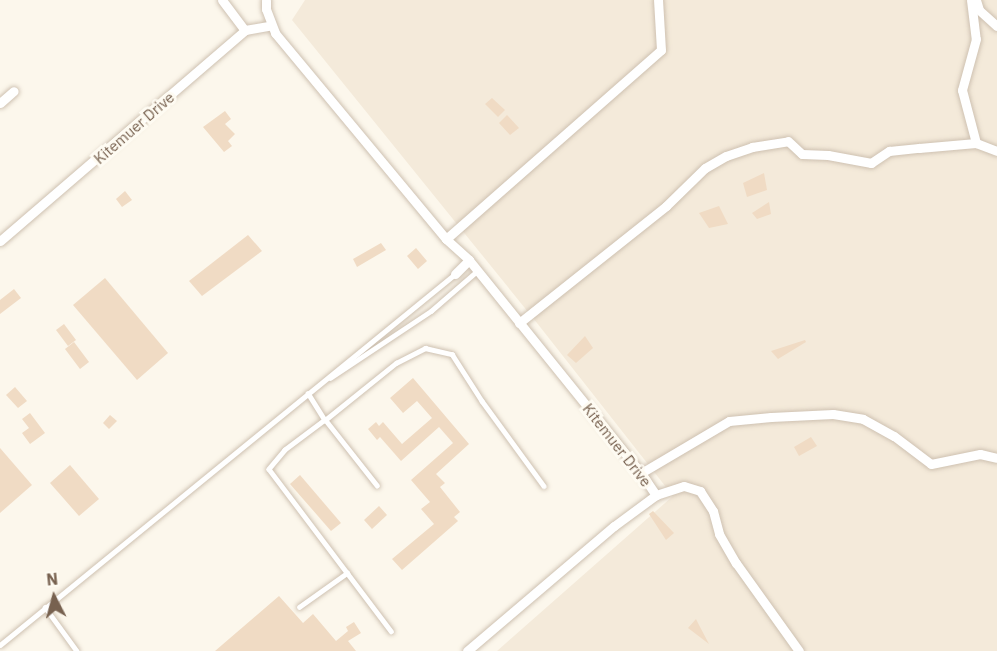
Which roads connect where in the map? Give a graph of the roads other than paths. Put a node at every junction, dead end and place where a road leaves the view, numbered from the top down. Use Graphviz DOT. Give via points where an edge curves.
graph roads {
  1 [pos="222,0"];
  2 [pos="266,0"];
  3 [pos="658,0"];
  4 [pos="971,0"];
  5 [pos="976,0"];
  6 [pos="272,25"];
  7 [pos="997,26"];
  8 [pos="245,30"];
  9 [pos="14,91"];
  10 [pos="0,103"];
  11 [pos="976,143"];
  12 [pos="997,151"];
  13 [pos="446,239"];
  14 [pos="0,241"];
  15 [pos="469,260"];
  16 [pos="477,271"];
  17 [pos="454,274"];
  18 [pos="519,323"];
  19 [pos="308,393"];
  20 [pos="325,420"];
  21 [pos="997,458"];
  22 [pos="641,473"];
  23 [pos="378,486"];
  24 [pos="544,486"];
  25 [pos="656,495"];
  26 [pos="347,573"];
  27 [pos="45,606"];
  28 [pos="299,608"];
  29 [pos="391,632"];
  30 [pos="0,645"];
  31 [pos="77,651"];
  32 [pos="467,651"];
  33 [pos="799,651"];
  1 -- 8 [label="street"];
  2 -- 6 [label="street"];
  3 -- 13 [label="street" via="661,50"];
  4 -- 11 [label="street" via="976,39 962,90"];
  5 -- 7 [label="street" via="979,10"];
  6 -- 8 [label="street"];
  6 -- 13 [label="street, Kitemuer Drive"];
  8 -- 14 [label="street, Kitemuer Drive"];
  9 -- 10 [label="street"];
  11 -- 12 [label="street"];
  11 -- 18 [label="street" via="889,151 871,163 802,154 788,141 726,156 705,168 666,206"];
  13 -- 15 [label="street, Kitemuer Drive"];
  15 -- 16 [label="street, Kitemuer Drive"];
  15 -- 17 [label="street"];
  16 -- 18 [label="street, Kitemuer Drive"];
  16 -- 19 [label="lane" via="431,311"];
  17 -- 19 [label="lane"];
  18 -- 22 [label="street, Kitemuer Drive"];
  19 -- 20 [label="lane"];
  19 -- 27 [label="lane"];
  20 -- 23 [label="lane"];
  20 -- 24 [label="lane" via="396,363 425,348 452,354"];
  20 -- 26 [label="lane" via="285,450 270,469"];
  21 -- 22 [label="street" via="980,454 931,464 863,419 833,414 729,421"];
  22 -- 25 [label="street, Kitemuer Drive"];
  25 -- 32 [label="street, Kitemuer Drive"];
  25 -- 33 [label="street" via="684,486 700,491 736,562"];
  26 -- 28 [label="lane"];
  26 -- 29 [label="lane"];
  27 -- 30 [label="lane"];
  27 -- 31 [label="lane"];
}
